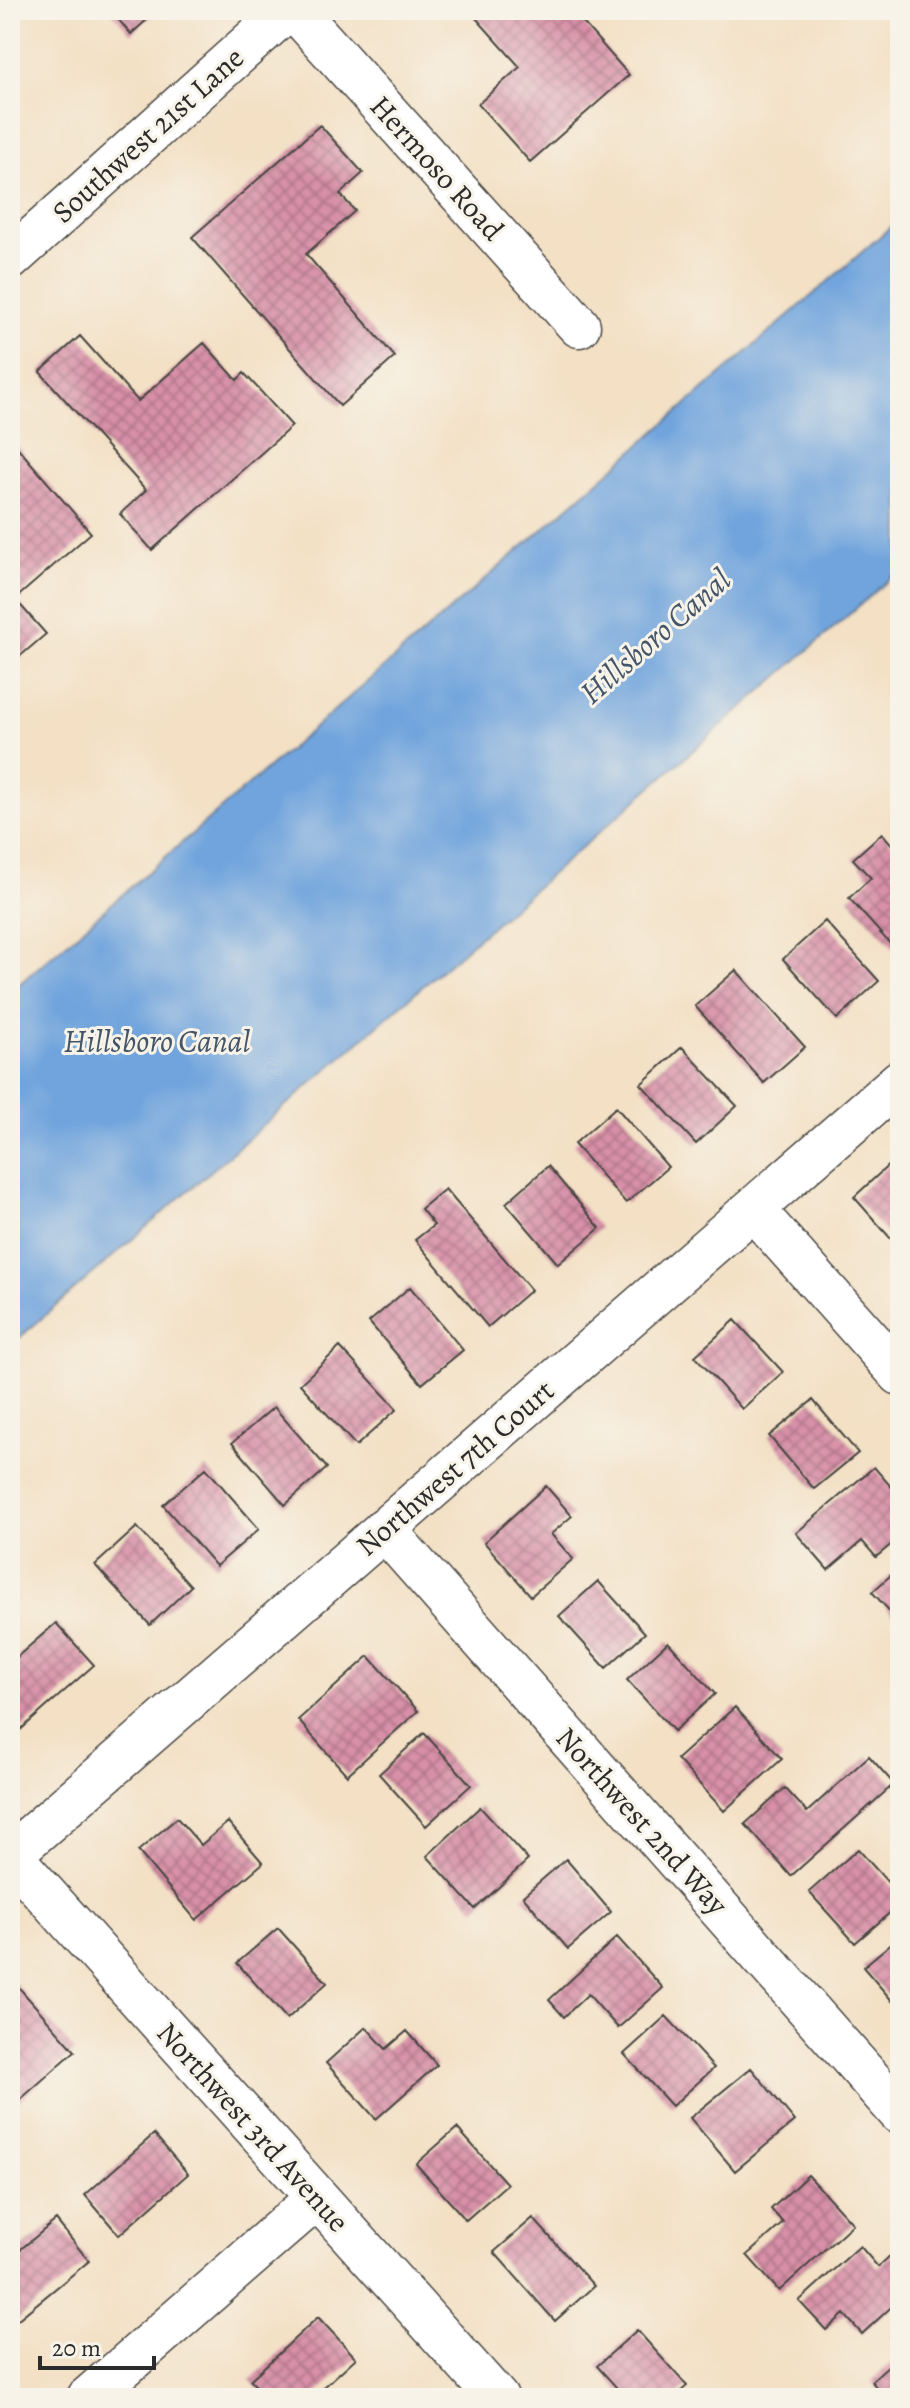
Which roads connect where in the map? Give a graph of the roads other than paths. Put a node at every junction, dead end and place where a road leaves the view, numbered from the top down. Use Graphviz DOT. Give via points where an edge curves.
graph roads {
  1 [pos="287,10"];
  2 [pos="295,10"];
  3 [pos="10,259"];
  4 [pos="579,326"];
  5 [pos="900,1081"];
  6 [pos="753,1209"];
  7 [pos="900,1374"];
  8 [pos="384,1529"];
  9 [pos="10,1855"];
  10 [pos="900,2113"];
  11 [pos="317,2198"];
  12 [pos="88,2398"];
  13 [pos="497,2398"];
  1 -- 3 [label="street, Southwest 21st Lane"];
  2 -- 4 [label="street, Hermoso Road"];
  5 -- 6 [label="street, Northwest 7th Court"];
  6 -- 7 [label="street"];
  6 -- 8 [label="street, Northwest 7th Court"];
  8 -- 9 [label="street, Northwest 7th Court"];
  8 -- 10 [label="street, Northwest 2nd Way"];
  9 -- 11 [label="street, Northwest 3rd Avenue"];
  11 -- 12 [label="street"];
  11 -- 13 [label="street, Northwest 3rd Avenue"];
}
